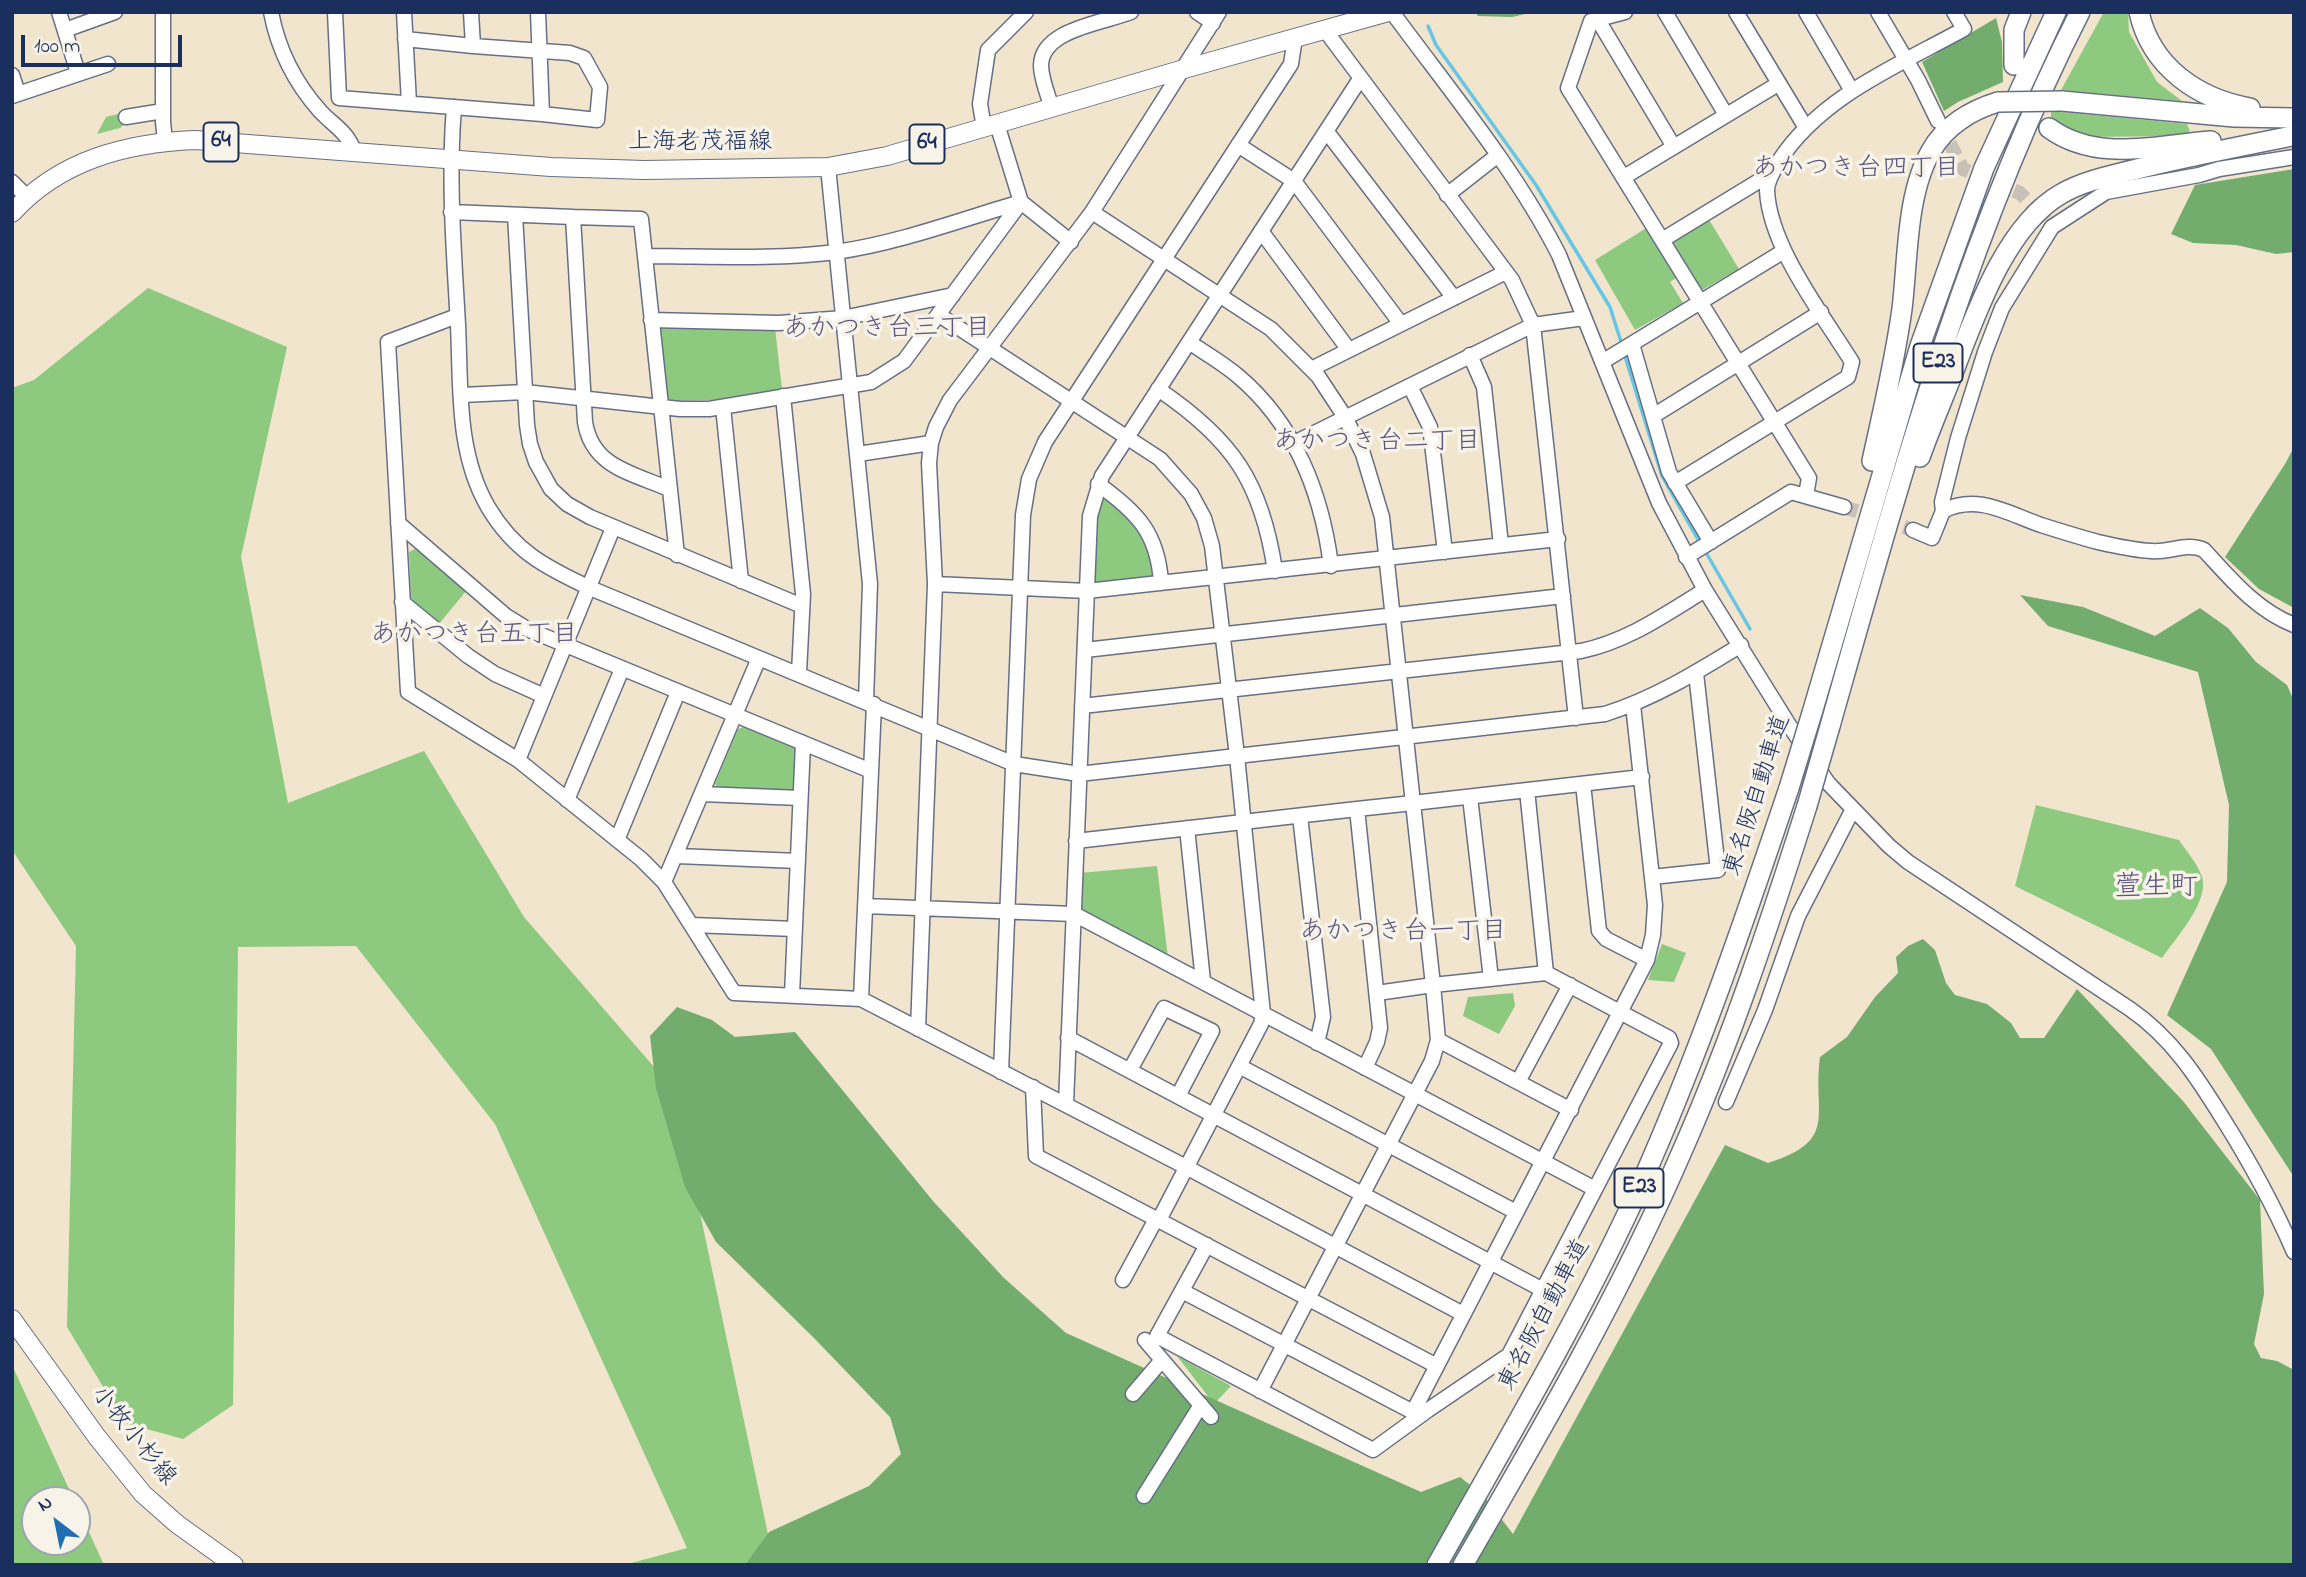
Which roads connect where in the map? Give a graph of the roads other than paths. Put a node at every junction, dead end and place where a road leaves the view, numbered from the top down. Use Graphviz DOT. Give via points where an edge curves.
graph roads {
  1 [pos="59,12"];
  2 [pos="115,12"];
  3 [pos="163,12"];
  4 [pos="271,12"];
  5 [pos="335,12"];
  6 [pos="404,12"];
  7 [pos="471,12"];
  8 [pos="538,12"];
  9 [pos="1026,12"];
  10 [pos="1131,12"];
  11 [pos="1197,12"];
  12 [pos="1390,12"];
  13 [pos="1625,12"];
  14 [pos="1665,12"];
  15 [pos="1736,12"];
  16 [pos="1806,12"];
  17 [pos="1878,12"];
  18 [pos="1954,12"];
  19 [pos="2021,12"];
  20 [pos="2056,12"];
  21 [pos="2080,12"];
  22 [pos="2139,12"];
  23 [pos="1216,17"];
  24 [pos="1598,19"];
  25 [pos="65,30"];
  26 [pos="1325,30"];
  27 [pos="1295,38"];
  28 [pos="405,39"];
  29 [pos="473,46"];
  30 [pos="540,51"];
  31 [pos="1907,61"];
  32 [pos="108,64"];
  33 [pos="2014,65"];
  34 [pos="1184,69"];
  35 [pos="78,73"];
  36 [pos="12,75"];
  37 [pos="1360,79"];
  38 [pos="1778,83"];
  39 [pos="1852,91"];
  40 [pos="15,95"];
  41 [pos="309,96"];
  42 [pos="339,98"];
  43 [pos="409,103"];
  44 [pos="454,107"];
  45 [pos="1052,108"];
  46 [pos="163,111"];
  47 [pos="542,114"];
  48 [pos="1726,115"];
  49 [pos="126,117"];
  50 [pos="1938,121"];
  51 [pos="990,126"];
  52 [pos="2293,126"];
  53 [pos="1806,128"];
  54 [pos="2049,128"];
  55 [pos="1327,132"];
  56 [pos="165,141"];
  57 [pos="1238,145"];
  58 [pos="1674,147"];
  59 [pos="355,153"];
  60 [pos="1498,155"];
  61 [pos="2294,157"];
  62 [pos="450,161"];
  63 [pos="828,167"];
  64 [pos="1772,173"];
  65 [pos="1624,177"];
  66 [pos="1294,181"];
  67 [pos="12,182"];
  68 [pos="1447,195"];
  69 [pos="27,197"];
  70 [pos="1021,202"];
  71 [pos="451,212"];
  72 [pos="1092,212"];
  73 [pos="12,213"];
  74 [pos="516,215"];
  75 [pos="573,217"];
  76 [pos="1261,231"];
  77 [pos="1662,240"];
  78 [pos="1071,242"];
  79 [pos="1784,251"];
  80 [pos="837,252"];
  81 [pos="645,256"];
  82 [pos="1165,258"];
  83 [pos="1506,272"];
  84 [pos="1220,294"];
  85 [pos="953,296"];
  86 [pos="1454,298"];
  87 [pos="1700,302"];
  88 [pos="1821,312"];
  89 [pos="939,315"];
  90 [pos="457,316"];
  91 [pos="844,318"];
  92 [pos="1584,318"];
  93 [pos="652,320"];
  94 [pos="1401,324"];
  95 [pos="1533,324"];
  96 [pos="1189,342"];
  97 [pos="989,348"];
  98 [pos="1626,348"];
  99 [pos="1349,350"];
  100 [pos="1470,355"];
  101 [pos="1602,362"];
  102 [pos="1738,363"];
  103 [pos="1311,369"];
  104 [pos="851,386"];
  105 [pos="1410,386"];
  106 [pos="1158,389"];
  107 [pos="525,392"];
  108 [pos="462,395"];
  109 [pos="783,396"];
  110 [pos="584,398"];
  111 [pos="1071,401"];
  112 [pos="723,407"];
  113 [pos="660,408"];
  114 [pos="1653,416"];
  115 [pos="1345,417"];
  116 [pos="1774,422"];
  117 [pos="1126,437"];
  118 [pos="931,443"];
  119 [pos="1294,443"];
  120 [pos="858,454"];
  121 [pos="1675,483"];
  122 [pos="1098,484"];
  123 [pos="669,489"];
  124 [pos="1806,495"];
  125 [pos="1844,507"];
  126 [pos="1943,511"];
  127 [pos="398,523"];
  128 [pos="613,528"];
  129 [pos="1913,530"];
  130 [pos="1558,539"];
  131 [pos="1501,545"];
  132 [pos="1700,548"];
  133 [pos="1445,552"];
  134 [pos="677,555"];
  135 [pos="1388,559"];
  136 [pos="1331,566"];
  137 [pos="1275,571"];
  138 [pos="1218,578"];
  139 [pos="741,580"];
  140 [pos="1161,583"];
  141 [pos="935,584"];
  142 [pos="590,587"];
  143 [pos="1020,588"];
  144 [pos="1704,590"];
  145 [pos="1087,592"];
  146 [pos="1563,596"];
  147 [pos="402,601"];
  148 [pos="802,606"];
  149 [pos="1393,615"];
  150 [pos="2294,625"];
  151 [pos="1835,626"];
  152 [pos="1224,634"];
  153 [pos="1856,636"];
  154 [pos="1741,645"];
  155 [pos="565,646"];
  156 [pos="1085,650"];
  157 [pos="1569,653"];
  158 [pos="759,658"];
  159 [pos="622,669"];
  160 [pos="1399,672"];
  161 [pos="799,673"];
  162 [pos="1696,673"];
  163 [pos="1230,691"];
  164 [pos="678,692"];
  165 [pos="544,696"];
  166 [pos="870,703"];
  167 [pos="1633,705"];
  168 [pos="1082,706"];
  169 [pos="734,715"];
  170 [pos="1576,718"];
  171 [pos="930,729"];
  172 [pos="1407,737"];
  173 [pos="803,743"];
  174 [pos="1237,756"];
  175 [pos="518,760"];
  176 [pos="1014,764"];
  177 [pos="871,771"];
  178 [pos="1079,774"];
  179 [pos="1642,777"];
  180 [pos="1583,784"];
  181 [pos="1527,790"];
  182 [pos="702,794"];
  183 [pos="1471,797"];
  184 [pos="800,798"];
  185 [pos="568,800"];
  186 [pos="1413,803"];
  187 [pos="1357,809"];
  188 [pos="1853,809"];
  189 [pos="1300,816"];
  190 [pos="1243,822"];
  191 [pos="1187,828"];
  192 [pos="617,840"];
  193 [pos="1076,841"];
  194 [pos="677,856"];
  195 [pos="798,861"];
  196 [pos="1652,877"];
  197 [pos="664,882"];
  198 [pos="865,906"];
  199 [pos="923,908"];
  200 [pos="1008,912"];
  201 [pos="1074,914"];
  202 [pos="692,925"];
  203 [pos="795,929"];
  204 [pos="1647,960"];
  205 [pos="1546,972"];
  206 [pos="1491,979"];
  207 [pos="1203,981"];
  208 [pos="1433,985"];
  209 [pos="1570,985"];
  210 [pos="1377,993"];
  211 [pos="792,996"];
  212 [pos="861,999"];
  213 [pos="1622,1012"];
  214 [pos="1264,1014"];
  215 [pos="918,1029"];
  216 [pos="1068,1038"];
  217 [pos="1438,1040"];
  218 [pos="1317,1042"];
  219 [pos="1238,1066"];
  220 [pos="1365,1068"];
  221 [pos="1130,1070"];
  222 [pos="1001,1072"];
  223 [pos="1518,1082"];
  224 [pos="1033,1087"];
  225 [pos="1415,1094"];
  226 [pos="1178,1096"];
  227 [pos="1726,1102"];
  228 [pos="1066,1104"];
  229 [pos="1571,1110"];
  230 [pos="1212,1115"];
  231 [pos="1388,1145"];
  232 [pos="1544,1161"];
  233 [pos="1186,1167"];
  234 [pos="1595,1189"];
  235 [pos="1363,1195"];
  236 [pos="1516,1212"];
  237 [pos="1157,1219"];
  238 [pos="2292,1244"];
  239 [pos="1207,1245"];
  240 [pos="1335,1247"];
  241 [pos="1491,1262"];
  242 [pos="1123,1280"];
  243 [pos="1543,1290"];
  244 [pos="1182,1291"];
  245 [pos="1309,1298"];
  246 [pos="1463,1314"];
  247 [pos="12,1319"];
  248 [pos="1145,1340"];
  249 [pos="1284,1345"];
  250 [pos="1176,1346"];
  251 [pos="1161,1360"];
  252 [pos="1437,1366"];
  253 [pos="1259,1391"];
  254 [pos="1133,1394"];
  255 [pos="1200,1405"];
  256 [pos="1415,1415"];
  257 [pos="1211,1417"];
  258 [pos="1144,1496"];
  259 [pos="234,1565"];
  260 [pos="1437,1565"];
  261 [pos="1463,1565"];
  1 -- 25 [label="street"];
  2 -- 25 [label="street"];
  3 -- 46 [label="street"];
  4 -- 41 [label="street" via="281,49"];
  5 -- 42 [label="street"];
  6 -- 28 [label="street"];
  7 -- 29 [label="street"];
  8 -- 30 [label="street"];
  9 -- 51 [label="street" via="988,50 981,104"];
  10 -- 45 [label="street" via="1070,32 1048,46 1041,67"];
  11 -- 23 [label="street"];
  12 -- 26 [label="main road, 上海老茂福線 / 64"];
  12 -- 60 [label="street"];
  13 -- 24 [label="street"];
  14 -- 48 [label="street"];
  15 -- 38 [label="street"];
  16 -- 39 [label="street"];
  17 -- 31 [label="street"];
  18 -- 31 [label="street" via="1964,29"];
  19 -- 33 [label="highway" via="2014,30"];
  20 -- 151 [label="highway, 東名阪自動車道 / E23" via="1984,168 1900,411"];
  21 -- 153 [label="highway, 東名阪自動車道 / E23" via="2006,175 1971,267 1911,446"];
  22 -- 52 [label="highway" via="2162,61 2195,90"];
  23 -- 34 [label="street"];
  24 -- 58 [label="street"];
  24 -- 65 [label="street" via="1591,21 1569,88"];
  25 -- 35 [label="street"];
  26 -- 27 [label="main road, 上海老茂福線 / 64"];
  26 -- 37 [label="street"];
  27 -- 34 [label="main road, 上海老茂福線 / 64"];
  27 -- 57 [label="street" via="1291,64"];
  28 -- 29 [label="street"];
  28 -- 43 [label="street"];
  29 -- 30 [label="street"];
  30 -- 47 [label="street"];
  30 -- 47 [label="street" via="581,56 600,87 597,120"];
  31 -- 39 [label="street"];
  31 -- 50 [label="street"];
  32 -- 35 [label="street"];
  34 -- 45 [label="main road, 上海老茂福線 / 64"];
  34 -- 72 [label="street"];
  35 -- 40 [label="street"];
  36 -- 40 [label="street"];
  37 -- 55 [label="street"];
  37 -- 68 [label="street"];
  38 -- 48 [label="street"];
  38 -- 53 [label="street"];
  39 -- 53 [label="street"];
  41 -- 42 [label="street"];
  41 -- 59 [label="street" via="348,136"];
  42 -- 43 [label="street"];
  43 -- 44 [label="street"];
  44 -- 47 [label="street"];
  44 -- 62 [label="street"];
  45 -- 51 [label="main road, 上海老茂福線 / 64"];
  46 -- 49 [label="street"];
  46 -- 56 [label="street"];
  48 -- 58 [label="street"];
  51 -- 63 [label="main road, 上海老茂福線 / 64" via="887,156"];
  51 -- 70 [label="street"];
  52 -- 54 [label="highway" via="2111,149 2077,145"];
  52 -- 151 [label="highway, bridge" via="2062,101 1998,102 1968,114 1940,137 1920,177 1892,375"];
  52 -- 153 [label="highway" via="2098,178 2059,194 2029,221 2001,263 1963,347"];
  53 -- 64 [label="street"];
  55 -- 66 [label="street"];
  55 -- 86 [label="street"];
  56 -- 59 [label="main road, 上海老茂福線 / 64"];
  56 -- 69 [label="main road, 上海老茂福線 / 64" via="94,157"];
  57 -- 66 [label="street"];
  57 -- 82 [label="street"];
  58 -- 65 [label="street"];
  59 -- 62 [label="main road, 上海老茂福線 / 64"];
  60 -- 68 [label="street"];
  60 -- 92 [label="street" via="1542,222"];
  61 -- 126 [label="street" via="2106,192 2049,223 1991,335 1958,438"];
  62 -- 63 [label="main road, 上海老茂福線 / 64" via="644,170"];
  62 -- 71 [label="street"];
  63 -- 80 [label="street"];
  64 -- 77 [label="street"];
  64 -- 79 [label="street" via="1766,188"];
  65 -- 77 [label="street"];
  66 -- 76 [label="street"];
  66 -- 94 [label="street"];
  67 -- 69 [label="street"];
  68 -- 83 [label="street"];
  69 -- 73 [label="main road, 上海老茂福線 / 64"];
  70 -- 78 [label="street"];
  70 -- 80 [label="street"];
  70 -- 85 [label="street"];
  71 -- 74 [label="street"];
  71 -- 90 [label="street"];
  72 -- 78 [label="street"];
  72 -- 82 [label="street"];
  74 -- 75 [label="street"];
  74 -- 107 [label="street"];
  75 -- 81 [label="street" via="641,219"];
  75 -- 110 [label="street"];
  76 -- 84 [label="street"];
  76 -- 99 [label="street"];
  77 -- 87 [label="street"];
  78 -- 97 [label="street"];
  79 -- 87 [label="street"];
  79 -- 88 [label="street"];
  80 -- 81 [label="street" via="787,257"];
  80 -- 91 [label="street"];
  81 -- 93 [label="street"];
  82 -- 84 [label="street"];
  82 -- 111 [label="street"];
  83 -- 86 [label="street"];
  83 -- 95 [label="street"];
  84 -- 96 [label="street"];
  84 -- 103 [label="street" via="1271,329"];
  85 -- 89 [label="street"];
  85 -- 91 [label="street"];
  86 -- 94 [label="street"];
  87 -- 98 [label="street"];
  87 -- 102 [label="street"];
  88 -- 102 [label="street"];
  88 -- 116 [label="street" via="1852,362 1848,377"];
  89 -- 97 [label="street"];
  89 -- 104 [label="street" via="897,367 878,379"];
  90 -- 108 [label="street"];
  90 -- 127 [label="street" via="388,342"];
  91 -- 93 [label="street" via="779,323"];
  91 -- 104 [label="street"];
  92 -- 95 [label="street"];
  92 -- 101 [label="street"];
  93 -- 113 [label="street"];
  94 -- 99 [label="street"];
  95 -- 100 [label="street"];
  95 -- 130 [label="street"];
  96 -- 106 [label="street"];
  96 -- 119 [label="street" via="1250,388"];
  97 -- 111 [label="street"];
  97 -- 118 [label="street" via="945,407"];
  98 -- 101 [label="street"];
  98 -- 114 [label="street"];
  99 -- 103 [label="street"];
  100 -- 105 [label="street"];
  100 -- 131 [label="street" via="1484,387"];
  101 -- 132 [label="street" via="1659,503"];
  102 -- 114 [label="street"];
  102 -- 116 [label="street"];
  103 -- 115 [label="street"];
  104 -- 109 [label="street"];
  104 -- 120 [label="street"];
  105 -- 115 [label="street"];
  105 -- 133 [label="street" via="1429,422"];
  106 -- 117 [label="street"];
  106 -- 137 [label="street" via="1209,427 1248,478 1267,524"];
  107 -- 108 [label="street"];
  107 -- 110 [label="street"];
  107 -- 128 [label="street" via="530,444 551,489 568,504"];
  108 -- 142 [label="street" via="467,453 489,508 533,559"];
  109 -- 112 [label="street"];
  109 -- 148 [label="street"];
  110 -- 113 [label="street"];
  110 -- 123 [label="street" via="587,432 597,452 617,467"];
  111 -- 117 [label="street"];
  111 -- 143 [label="street" via="1029,479"];
  112 -- 113 [label="street"];
  112 -- 139 [label="street"];
  113 -- 123 [label="street"];
  114 -- 121 [label="street"];
  115 -- 119 [label="street"];
  115 -- 135 [label="street" via="1373,483"];
  116 -- 121 [label="street"];
  116 -- 124 [label="street" via="1809,478"];
  117 -- 122 [label="street"];
  117 -- 138 [label="street" via="1160,459 1191,494 1209,533"];
  118 -- 120 [label="street"];
  118 -- 141 [label="street"];
  119 -- 136 [label="street" via="1318,500"];
  120 -- 166 [label="street" via="870,584"];
  121 -- 132 [label="street"];
  122 -- 140 [label="street" via="1141,521 1153,541"];
  122 -- 145 [label="street" via="1090,516"];
  123 -- 134 [label="street"];
  124 -- 125 [label="street"];
  124 -- 132 [label="street" via="1791,492"];
  126 -- 129 [label="street" via="1932,538"];
  126 -- 150 [label="street" via="1960,505 1989,506 2130,549 2160,552 2198,547 2241,590 2274,616"];
  127 -- 147 [label="street"];
  127 -- 155 [label="street" via="506,617"];
  128 -- 134 [label="street"];
  128 -- 142 [label="street"];
  130 -- 131 [label="street"];
  130 -- 146 [label="street"];
  131 -- 133 [label="street"];
  132 -- 144 [label="street"];
  133 -- 135 [label="street"];
  134 -- 139 [label="street"];
  135 -- 136 [label="street"];
  135 -- 149 [label="street"];
  136 -- 137 [label="street"];
  137 -- 138 [label="street"];
  138 -- 140 [label="street"];
  138 -- 152 [label="street"];
  139 -- 148 [label="street"];
  140 -- 145 [label="street"];
  141 -- 143 [label="street"];
  141 -- 171 [label="street"];
  142 -- 155 [label="street"];
  142 -- 158 [label="street"];
  143 -- 145 [label="street"];
  143 -- 176 [label="street"];
  144 -- 154 [label="street"];
  144 -- 157 [label="street" via="1630,636"];
  145 -- 156 [label="street"];
  146 -- 149 [label="street"];
  146 -- 157 [label="street"];
  147 -- 165 [label="street" via="485,668"];
  147 -- 175 [label="street" via="408,692"];
  148 -- 161 [label="street"];
  149 -- 152 [label="street"];
  149 -- 160 [label="street"];
  151 -- 260 [label="highway, 東名阪自動車道 / E23, bridge" via="1789,788 1683,1085 1592,1285"];
  152 -- 156 [label="street"];
  152 -- 163 [label="street"];
  153 -- 261 [label="highway, 東名阪自動車道 / E23, bridge" via="1748,985 1684,1149 1612,1299"];
  154 -- 162 [label="street"];
  154 -- 188 [label="street" via="1828,783"];
  155 -- 159 [label="street"];
  155 -- 165 [label="street"];
  156 -- 168 [label="street"];
  157 -- 160 [label="street"];
  157 -- 170 [label="street"];
  158 -- 161 [label="street"];
  158 -- 169 [label="street"];
  159 -- 164 [label="street"];
  159 -- 185 [label="street"];
  160 -- 163 [label="street"];
  160 -- 172 [label="street"];
  161 -- 166 [label="street"];
  162 -- 167 [label="street"];
  162 -- 196 [label="street" via="1718,870"];
  163 -- 168 [label="street"];
  163 -- 174 [label="street"];
  164 -- 169 [label="street"];
  164 -- 192 [label="street"];
  165 -- 175 [label="street"];
  166 -- 171 [label="street"];
  166 -- 177 [label="street"];
  167 -- 170 [label="street"];
  167 -- 179 [label="street"];
  168 -- 178 [label="street"];
  169 -- 173 [label="street"];
  169 -- 182 [label="street"];
  170 -- 172 [label="street"];
  171 -- 176 [label="street"];
  171 -- 199 [label="street"];
  172 -- 174 [label="street"];
  172 -- 186 [label="street"];
  173 -- 177 [label="street"];
  173 -- 184 [label="street"];
  174 -- 178 [label="street"];
  174 -- 190 [label="street"];
  175 -- 185 [label="street"];
  176 -- 178 [label="street"];
  176 -- 200 [label="street"];
  177 -- 198 [label="street"];
  178 -- 193 [label="street"];
  179 -- 180 [label="street"];
  179 -- 196 [label="street"];
  180 -- 181 [label="street"];
  180 -- 204 [label="street" via="1599,931 1605,939"];
  181 -- 183 [label="street"];
  181 -- 205 [label="street"];
  182 -- 184 [label="street"];
  182 -- 194 [label="street"];
  183 -- 186 [label="street"];
  183 -- 206 [label="street"];
  184 -- 195 [label="street"];
  185 -- 192 [label="street"];
  186 -- 187 [label="street"];
  186 -- 208 [label="street"];
  187 -- 189 [label="street"];
  187 -- 210 [label="street"];
  188 -- 227 [label="street" via="1803,905"];
  188 -- 238 [label="street" via="1908,862 2130,1009 2163,1036 2189,1065 2238,1142"];
  189 -- 190 [label="street"];
  189 -- 218 [label="street" via="1323,1017"];
  190 -- 191 [label="street"];
  190 -- 214 [label="street"];
  191 -- 193 [label="street"];
  191 -- 207 [label="street"];
  192 -- 197 [label="street"];
  193 -- 201 [label="street"];
  194 -- 195 [label="street"];
  194 -- 197 [label="street"];
  195 -- 203 [label="street"];
  196 -- 204 [label="street" via="1655,918"];
  197 -- 202 [label="street"];
  198 -- 199 [label="street"];
  198 -- 212 [label="street"];
  199 -- 200 [label="street"];
  199 -- 215 [label="street"];
  200 -- 201 [label="street"];
  200 -- 222 [label="street"];
  201 -- 207 [label="street"];
  201 -- 216 [label="street"];
  202 -- 203 [label="street"];
  202 -- 211 [label="street" via="734,993"];
  203 -- 211 [label="street"];
  204 -- 213 [label="street"];
  205 -- 206 [label="street"];
  205 -- 209 [label="street"];
  206 -- 208 [label="street"];
  207 -- 214 [label="street"];
  208 -- 210 [label="street"];
  208 -- 217 [label="street"];
  209 -- 213 [label="street"];
  209 -- 223 [label="street"];
  210 -- 220 [label="street" via="1379,1036"];
  211 -- 212 [label="street"];
  212 -- 215 [label="street"];
  213 -- 229 [label="street"];
  213 -- 234 [label="street" via="1670,1038 1671,1043"];
  214 -- 218 [label="street"];
  214 -- 219 [label="street"];
  215 -- 222 [label="street"];
  216 -- 221 [label="street"];
  216 -- 228 [label="street"];
  217 -- 223 [label="street"];
  217 -- 225 [label="street"];
  218 -- 220 [label="street"];
  219 -- 230 [label="street"];
  219 -- 231 [label="street"];
  220 -- 225 [label="street"];
  221 -- 226 [label="street"];
  221 -- 226 [label="street" via="1164,1008 1212,1031"];
  222 -- 224 [label="street"];
  223 -- 229 [label="street"];
  224 -- 228 [label="street"];
  224 -- 237 [label="street" via="1036,1156"];
  225 -- 231 [label="street"];
  225 -- 232 [label="street"];
  226 -- 230 [label="street"];
  228 -- 233 [label="street"];
  229 -- 232 [label="street"];
  230 -- 233 [label="street"];
  230 -- 235 [label="street"];
  231 -- 235 [label="street"];
  231 -- 236 [label="street"];
  232 -- 234 [label="street"];
  232 -- 236 [label="street"];
  233 -- 237 [label="street"];
  233 -- 240 [label="street"];
  234 -- 243 [label="street"];
  235 -- 240 [label="street"];
  235 -- 241 [label="street"];
  236 -- 241 [label="street"];
  237 -- 239 [label="street"];
  237 -- 242 [label="street"];
  239 -- 244 [label="street"];
  239 -- 245 [label="street"];
  240 -- 245 [label="street"];
  240 -- 246 [label="street"];
  241 -- 243 [label="street"];
  241 -- 246 [label="street"];
  243 -- 256 [label="street" via="1508,1355"];
  244 -- 249 [label="street"];
  244 -- 250 [label="street" via="1157,1336"];
  245 -- 249 [label="street"];
  245 -- 252 [label="street"];
  246 -- 252 [label="street"];
  247 -- 259 [label="main road, 小牧小杉線" via="143,1494"];
  248 -- 251 [label="street"];
  249 -- 253 [label="street"];
  249 -- 256 [label="street"];
  250 -- 251 [label="street"];
  250 -- 253 [label="street"];
  251 -- 254 [label="street"];
  251 -- 255 [label="street"];
  252 -- 256 [label="street"];
  253 -- 256 [label="street" via="1373,1450"];
  255 -- 257 [label="street"];
  255 -- 258 [label="street"];
}
